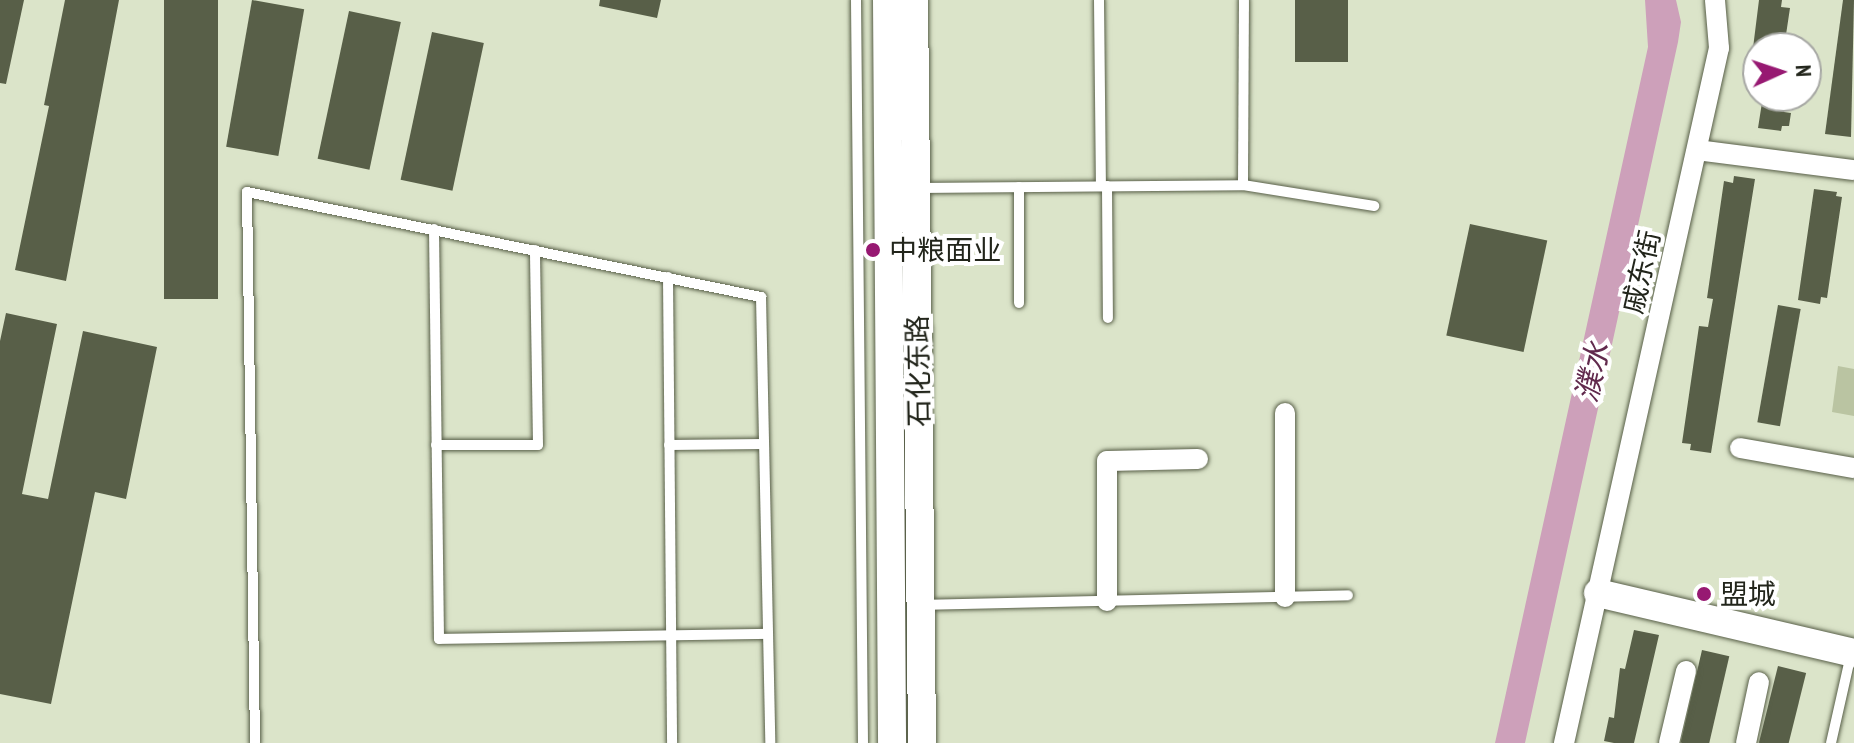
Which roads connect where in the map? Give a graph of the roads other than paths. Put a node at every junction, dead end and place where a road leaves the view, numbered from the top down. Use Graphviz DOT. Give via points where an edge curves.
graph roads {
  1 [pos="856,0"];
  2 [pos="887,0"];
  3 [pos="914,0"];
  4 [pos="1099,0"];
  5 [pos="1244,0"];
  6 [pos="1715,0"];
  7 [pos="1697,150"];
  8 [pos="1854,170"];
  9 [pos="1243,185"];
  10 [pos="1104,186"];
  11 [pos="1019,187"];
  12 [pos="916,188"];
  13 [pos="1374,206"];
  14 [pos="434,229"];
  15 [pos="535,250"];
  16 [pos="668,277"];
  17 [pos="1019,303"];
  18 [pos="1108,318"];
  19 [pos="1285,413"];
  20 [pos="764,444"];
  21 [pos="436,445"];
  22 [pos="669,445"];
  23 [pos="1740,448"];
  24 [pos="1198,459"];
  25 [pos="1854,468"];
  26 [pos="1598,593"];
  27 [pos="1348,595"];
  28 [pos="1285,597"];
  29 [pos="1107,601"];
  30 [pos="921,605"];
  31 [pos="768,634"];
  32 [pos="671,636"];
  33 [pos="1853,648"];
  34 [pos="1686,671"];
  35 [pos="1759,682"];
  36 [pos="255,743"];
  37 [pos="672,743"];
  38 [pos="770,743"];
  39 [pos="863,743"];
  40 [pos="892,743"];
  41 [pos="922,743"];
  42 [pos="1564,743"];
  43 [pos="1669,743"];
  44 [pos="1746,743"];
  45 [pos="1831,743"];
  1 -- 39 [label="lane"];
  2 -- 40 [label="main road, 石化东路"];
  3 -- 12 [label="main road, 石化东路"];
  4 -- 10 [label="lane"];
  5 -- 9 [label="lane"];
  6 -- 7 [label="street, 戚东街" via="1719,48"];
  7 -- 8 [label="street"];
  7 -- 26 [label="street, 戚东街"];
  9 -- 10 [label="lane"];
  9 -- 13 [label="lane"];
  10 -- 11 [label="lane"];
  10 -- 18 [label="lane"];
  11 -- 12 [label="lane"];
  11 -- 17 [label="lane"];
  12 -- 30 [label="main road, 石化东路"];
  14 -- 15 [label="lane"];
  14 -- 21 [label="lane"];
  14 -- 36 [label="lane" via="247,192"];
  15 -- 16 [label="lane"];
  15 -- 21 [label="lane" via="538,445"];
  16 -- 20 [label="lane" via="761,297"];
  16 -- 22 [label="lane"];
  19 -- 28 [label="street"];
  20 -- 22 [label="lane"];
  20 -- 31 [label="lane"];
  21 -- 32 [label="lane" via="439,639"];
  22 -- 32 [label="lane"];
  23 -- 25 [label="street"];
  24 -- 29 [label="street" via="1107,461"];
  26 -- 33 [label="main road"];
  26 -- 42 [label="street, 戚东街"];
  27 -- 28 [label="lane"];
  28 -- 29 [label="lane"];
  29 -- 30 [label="lane"];
  30 -- 41 [label="main road, 石化东路"];
  31 -- 32 [label="lane"];
  31 -- 38 [label="lane"];
  32 -- 37 [label="lane"];
  33 -- 45 [label="lane"];
  34 -- 43 [label="street"];
  35 -- 44 [label="street"];
}
